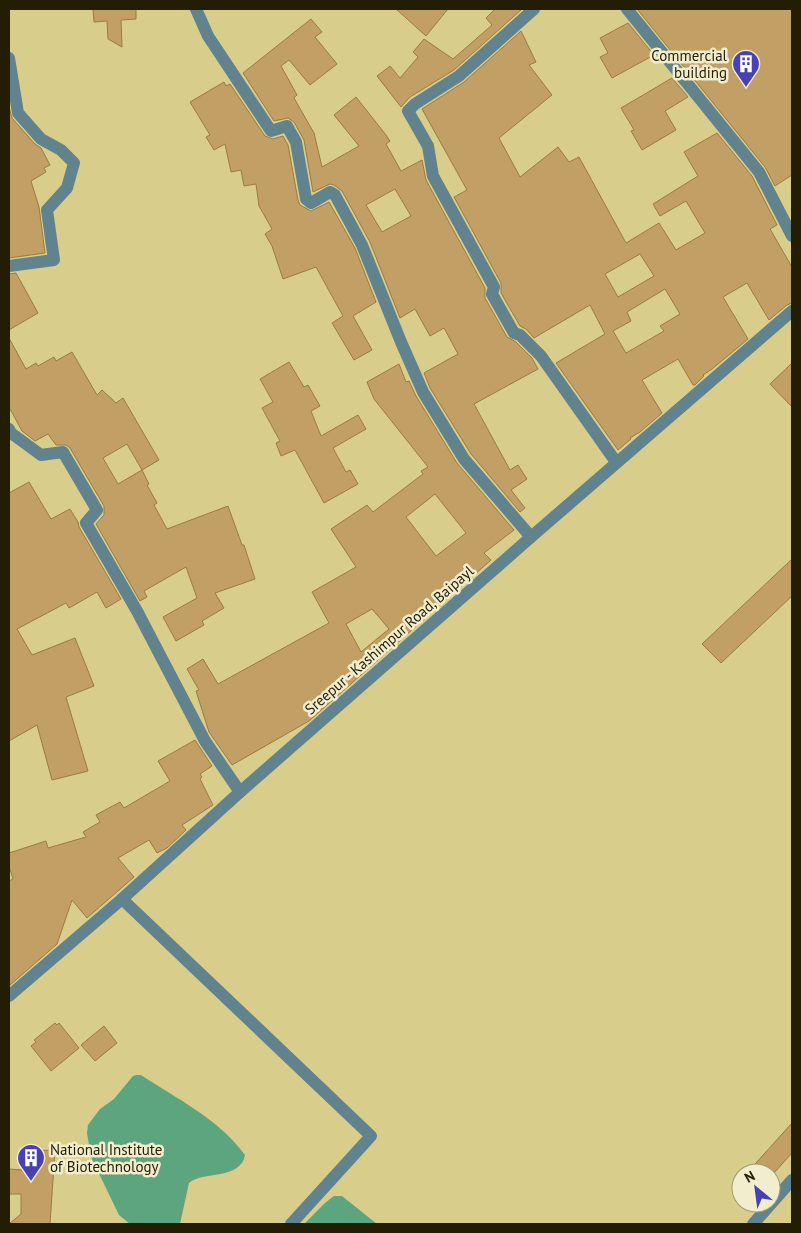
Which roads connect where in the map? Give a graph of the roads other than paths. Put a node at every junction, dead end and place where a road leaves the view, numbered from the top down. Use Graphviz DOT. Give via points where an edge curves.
graph roads {
  1 [pos="196,9"];
  2 [pos="534,9"];
  3 [pos="627,9"];
  4 [pos="9,58"];
  5 [pos="792,236"];
  6 [pos="9,266"];
  7 [pos="792,311"];
  8 [pos="9,429"];
  9 [pos="616,462"];
  10 [pos="530,537"];
  11 [pos="240,792"];
  12 [pos="122,899"];
  13 [pos="9,996"];
  14 [pos="792,1180"];
  15 [pos="291,1224"];
  16 [pos="753,1224"];
  1 -- 10 [label="street" via="208,36 271,131 287,126 296,142 306,199 311,203 330,192 335,195 362,245 423,392 464,459"];
  2 -- 9 [label="street" via="459,76 408,111 428,146 433,176 494,287 492,294 514,333 541,356"];
  3 -- 5 [label="street" via="759,172"];
  4 -- 6 [label="street" via="18,113 41,139 61,150 74,163 67,188 47,210 54,260"];
  7 -- 9 [label="street, Sreepur - Kashimpur Road, Baipayl"];
  8 -- 11 [label="street" via="11,434 40,455 63,452 97,510 86,523 137,611 205,741"];
  9 -- 10 [label="street, Sreepur - Kashimpur Road, Baipayl"];
  10 -- 11 [label="street, Sreepur - Kashimpur Road, Baipayl"];
  11 -- 12 [label="street, Sreepur - Kashimpur Road, Baipayl"];
  12 -- 13 [label="street, Sreepur - Kashimpur Road, Baipayl"];
  12 -- 15 [label="street" via="372,1136"];
  14 -- 16 [label="street"];
}
